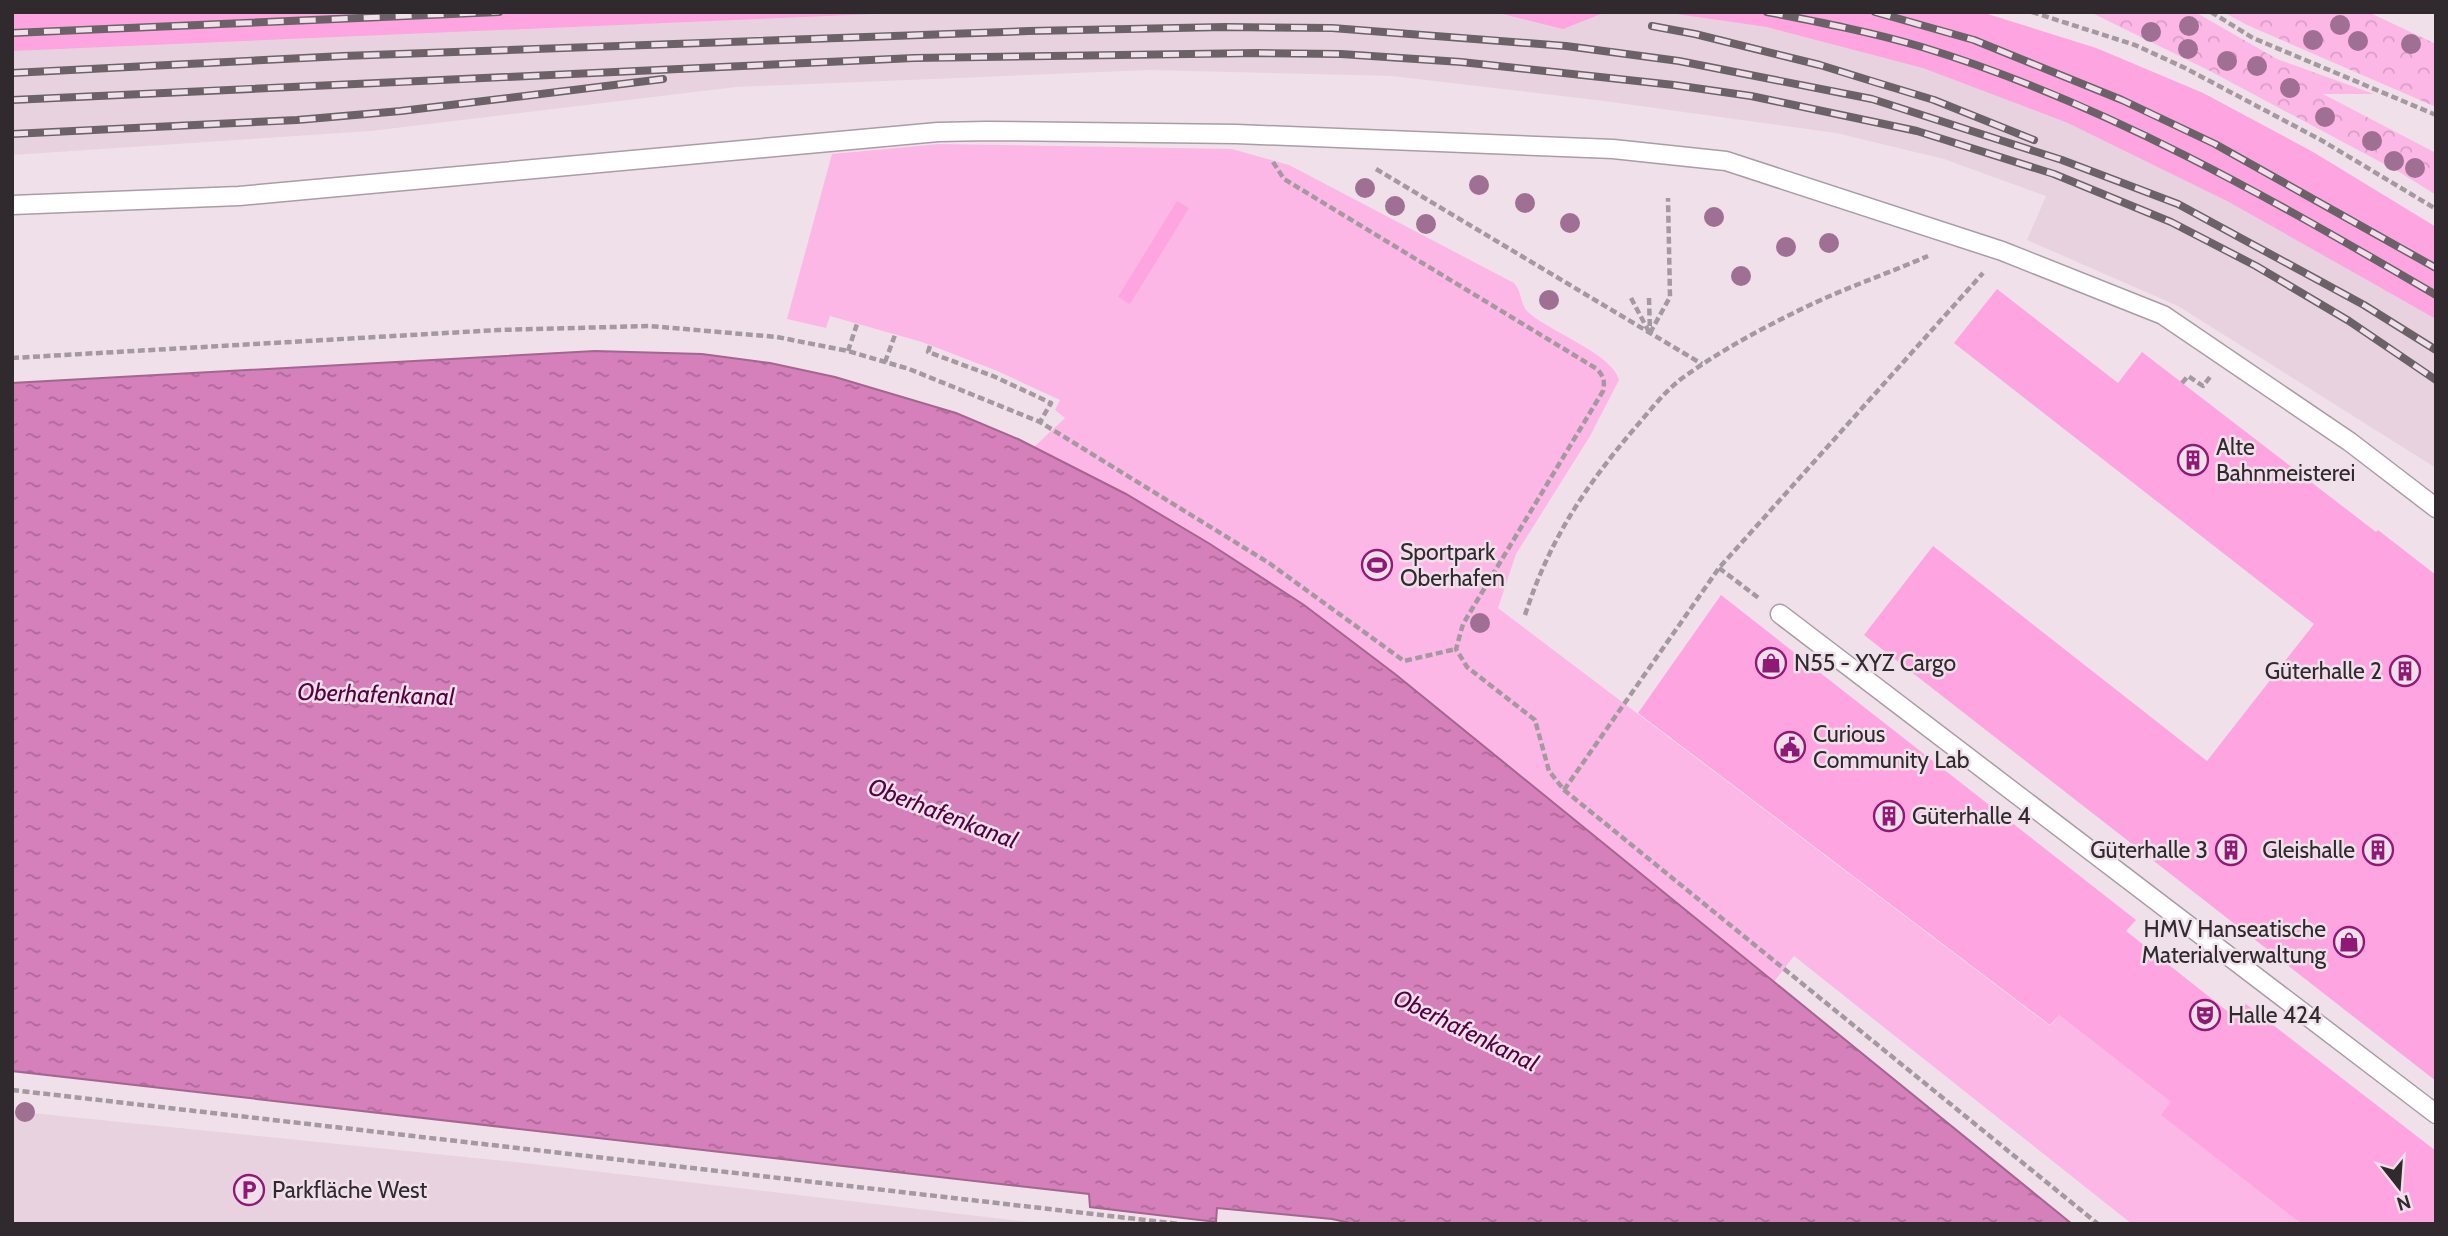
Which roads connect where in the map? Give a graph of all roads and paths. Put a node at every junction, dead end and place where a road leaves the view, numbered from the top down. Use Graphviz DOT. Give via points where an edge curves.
graph roads {
  1 [pos="2032,12"];
  2 [pos="2211,12"];
  3 [pos="2436,115"];
  4 [pos="1283,157"];
  5 [pos="1376,169"];
  6 [pos="1668,198"];
  7 [pos="12,205"];
  8 [pos="2436,209"];
  9 [pos="1952,236"];
  10 [pos="2002,251"];
  11 [pos="1631,298"];
  12 [pos="1649,298"];
  13 [pos="857,324"];
  14 [pos="1650,333"];
  15 [pos="895,334"];
  16 [pos="930,346"];
  17 [pos="848,351"];
  18 [pos="12,358"];
  19 [pos="885,362"];
  20 [pos="1702,364"];
  21 [pos="2182,383"];
  22 [pos="2203,386"];
  23 [pos="1040,422"];
  24 [pos="2436,509"];
  25 [pos="1719,568"];
  26 [pos="1780,614"];
  27 [pos="1525,615"];
  28 [pos="1456,649"];
  29 [pos="1564,790"];
  30 [pos="12,1090"];
  31 [pos="2436,1114"];
  32 [pos="1180,1224"];
  33 [pos="2098,1224"];
  1 -- 8 [label="path" via="2135,45 2185,68 2321,140"];
  2 -- 3 [label="path" via="2253,38"];
  4 -- 28 [label="path" via="1270,155 1284,179 1603,375 1603,391 1463,624"];
  5 -- 14 [label="path"];
  6 -- 14 [label="path" via="1670,298"];
  7 -- 9 [label="lane" via="239,196 937,132 1236,134 1613,149 1726,161"];
  9 -- 10 [label="lane"];
  9 -- 20 [label="path" via="1927,257 1811,305"];
  10 -- 24 [label="lane" via="2163,315 2350,442"];
  10 -- 25 [label="path"];
  11 -- 14 [label="path"];
  12 -- 14 [label="path"];
  13 -- 17 [label="path"];
  14 -- 20 [label="path"];
  15 -- 19 [label="path"];
  16 -- 23 [label="path" via="928,352 1051,402"];
  17 -- 18 [label="path" via="777,337 650,326 498,330"];
  17 -- 19 [label="path"];
  19 -- 23 [label="path"];
  20 -- 27 [label="path" via="1661,398 1597,473 1553,543"];
  21 -- 22 [label="path" via="2188,376"];
  23 -- 28 [label="path" via="1269,563 1404,662"];
  25 -- 26 [label="path"];
  25 -- 29 [label="path"];
  26 -- 31 [label="lane"];
  28 -- 29 [label="path" via="1467,667 1535,720 1549,771"];
  29 -- 33 [label="path"];
  30 -- 32 [label="path"];
}
